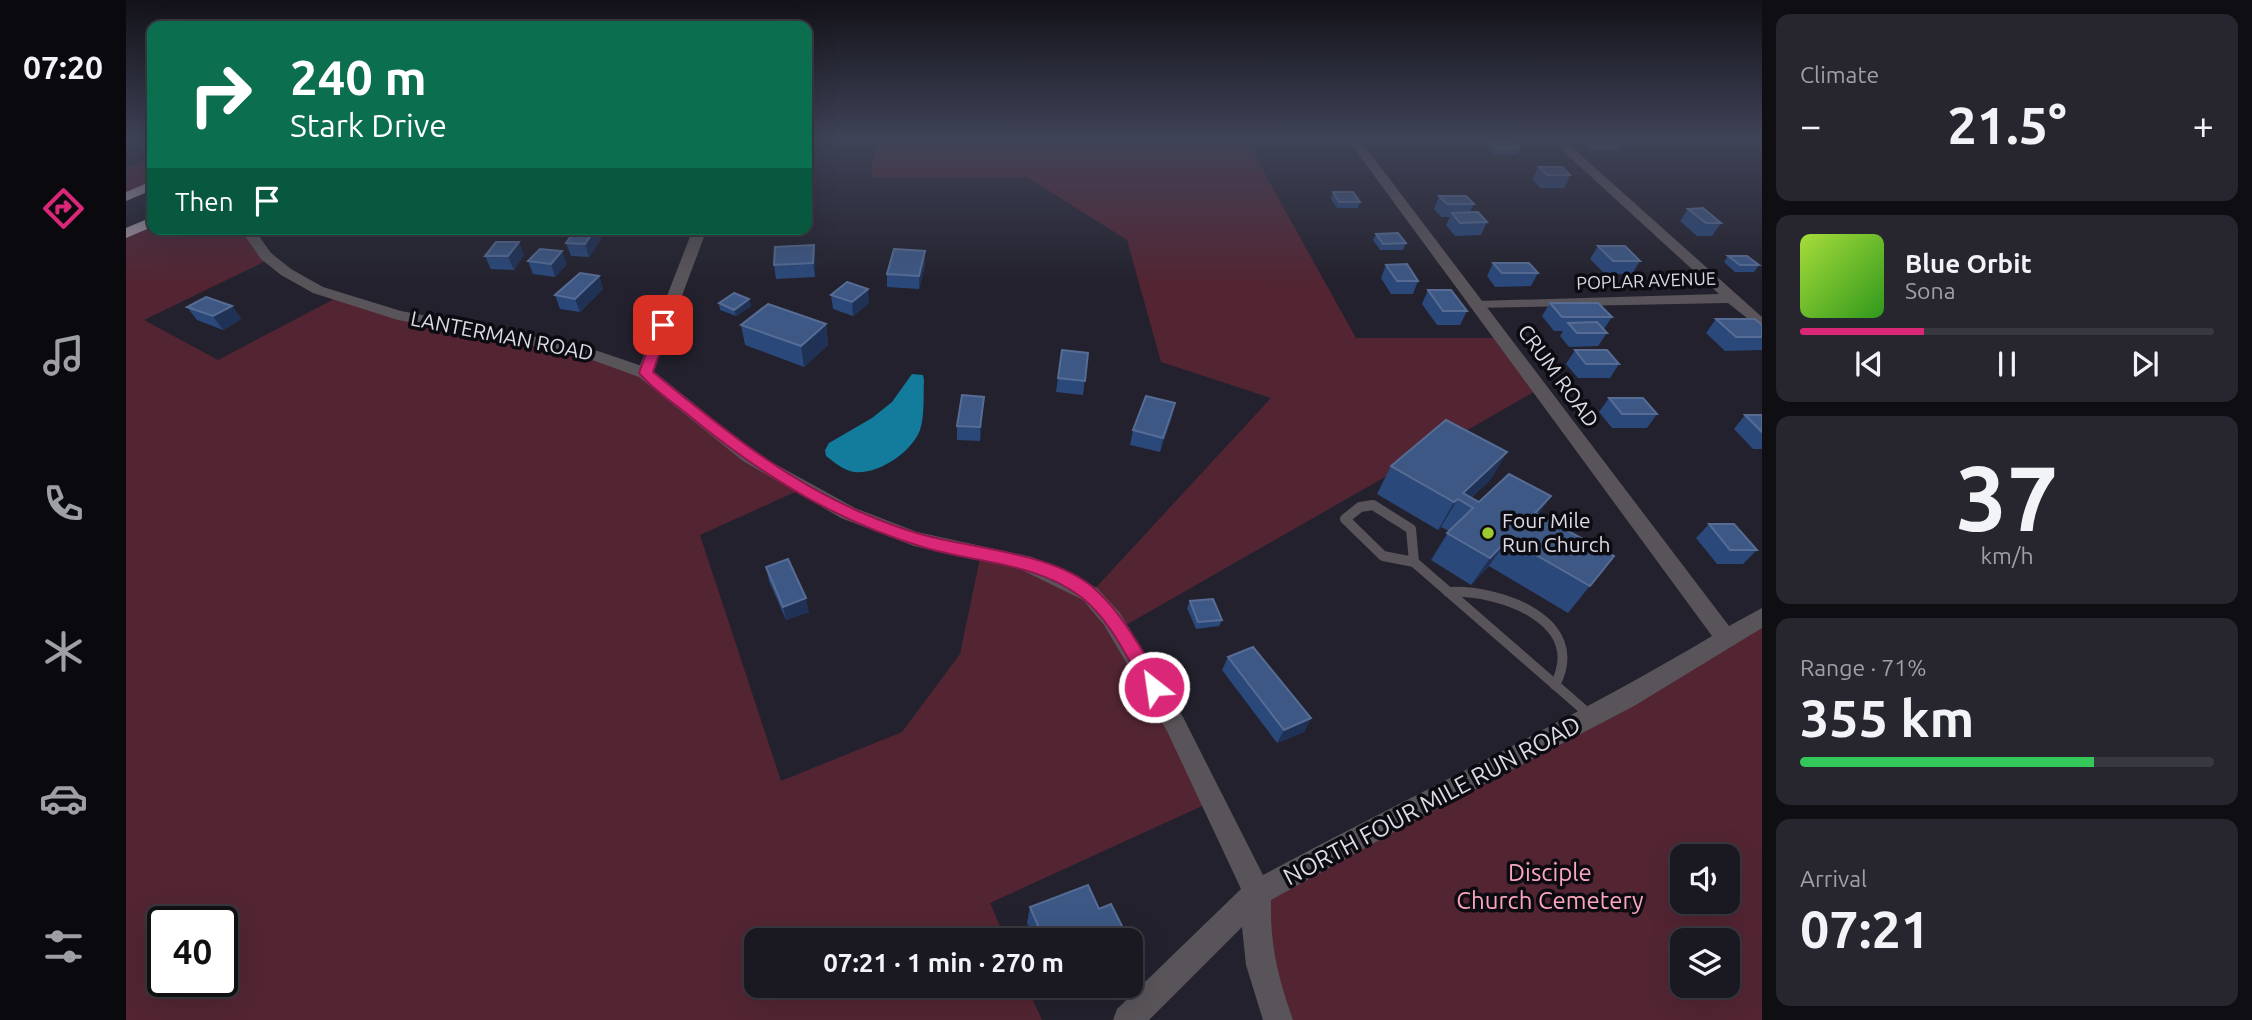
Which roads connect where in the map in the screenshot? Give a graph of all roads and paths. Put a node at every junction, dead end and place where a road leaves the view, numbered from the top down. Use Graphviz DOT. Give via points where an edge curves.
graph roads {
  1 [pos="146,188"];
  2 [pos="1389,188"];
  3 [pos="1610,188"];
  4 [pos="126,197"];
  5 [pos="147,224"];
  6 [pos="126,234"];
  7 [pos="250,235"];
  8 [pos="698,235"];
  9 [pos="1732,298"];
  10 [pos="1477,305"];
  11 [pos="1762,325"];
  12 [pos="645,373"];
  13 [pos="1414,562"];
  14 [pos="1448,592"];
  15 [pos="1762,617"];
  16 [pos="1726,639"];
  17 [pos="1555,685"];
  18 [pos="1592,716"];
  19 [pos="1257,893"];
  20 [pos="1128,1020"];
  21 [pos="1278,1020"];
  1 -- 4 [label="highway"];
  2 -- 10 [label="street, CRUM ROAD"];
  3 -- 9 [label="street"];
  5 -- 6 [label="highway"];
  7 -- 12 [label="street, LANTERMAN ROAD" via="257,247 286,272 354,303 577,349"];
  8 -- 12 [label="street"];
  9 -- 10 [label="street, POPLAR AVENUE"];
  9 -- 11 [label="street"];
  10 -- 16 [label="street, CRUM ROAD"];
  12 -- 19 [label="street, LANTERMAN ROAD" via="748,457 848,513 914,539 1026,562 1090,594 1112,619 1181,735"];
  13 -- 13 [label="lane" via="1411,529 1373,505 1360,507 1345,519 1378,555 1398,564"];
  13 -- 14 [label="lane"];
  14 -- 17 [label="lane"];
  14 -- 17 [label="lane" via="1476,589 1500,594 1546,624 1561,645 1565,663"];
  15 -- 16 [label="street, NORTH FOUR MILE RUN ROAD"];
  16 -- 18 [label="street, NORTH FOUR MILE RUN ROAD"];
  17 -- 18 [label="lane"];
  18 -- 19 [label="street, NORTH FOUR MILE RUN ROAD"];
  19 -- 20 [label="street, NORTH FOUR MILE RUN ROAD"];
  19 -- 21 [label="street, LANTERMAN ROAD" via="1260,965"];
}
